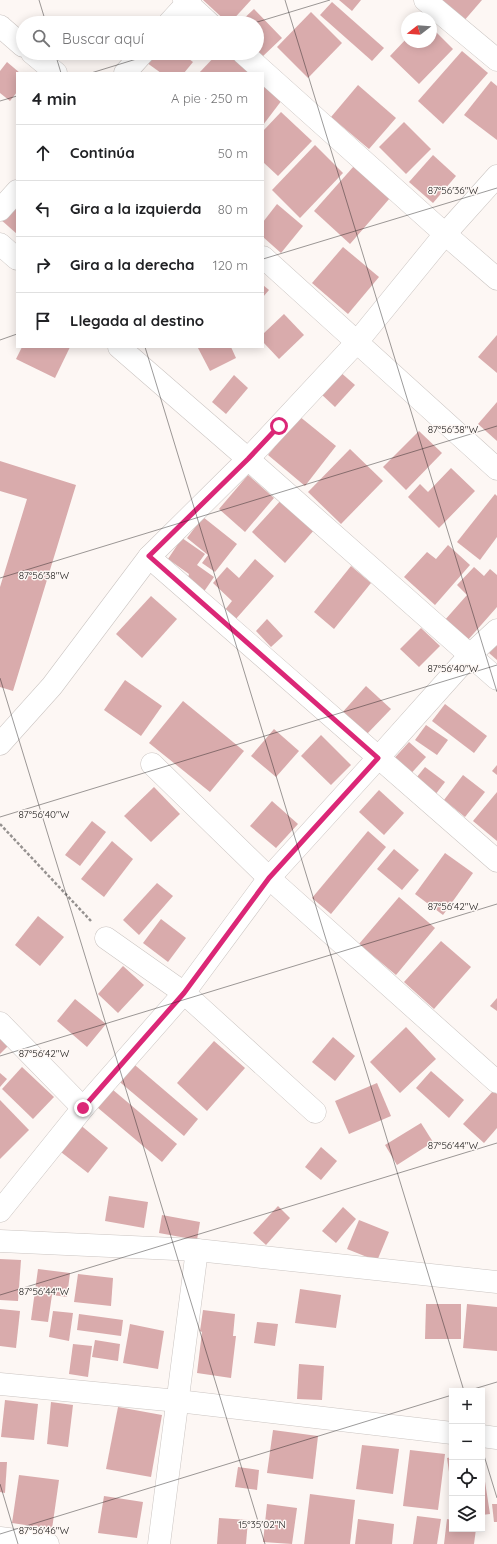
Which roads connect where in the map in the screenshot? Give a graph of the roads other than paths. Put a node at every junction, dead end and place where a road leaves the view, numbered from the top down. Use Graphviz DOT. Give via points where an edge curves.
graph roads {
  1 [pos="424,0"];
  2 [pos="187,1"];
  3 [pos="175,16"];
  4 [pos="202,16"];
  5 [pos="0,26"];
  6 [pos="16,40"];
  7 [pos="40,60"];
  8 [pos="137,60"];
  9 [pos="251,60"];
  10 [pos="497,60"];
  11 [pos="55,72"];
  12 [pos="126,72"];
  13 [pos="497,176"];
  14 [pos="16,192"];
  15 [pos="0,210"];
  16 [pos="445,234"];
  17 [pos="0,244"];
  18 [pos="16,258"];
  19 [pos="264,258"];
  20 [pos="497,278"];
  21 [pos="357,342"];
  22 [pos="120,348"];
  23 [pos="248,459"];
  24 [pos="497,469"];
  25 [pos="149,556"];
  26 [pos="497,630"];
  27 [pos="470,655"];
  28 [pos="497,679"];
  29 [pos="0,744"];
  30 [pos="378,758"];
  31 [pos="152,764"];
  32 [pos="497,861"];
  33 [pos="269,878"];
  34 [pos="106,938"];
  35 [pos="184,993"];
  36 [pos="0,1023"];
  37 [pos="497,1082"];
  38 [pos="83,1108"];
  39 [pos="315,1112"];
  40 [pos="0,1211"];
  41 [pos="0,1241"];
  42 [pos="198,1250"];
  43 [pos="497,1282"];
  44 [pos="0,1384"];
  45 [pos="178,1402"];
  46 [pos="449,1433"];
  47 [pos="485,1436"];
  48 [pos="497,1438"];
  49 [pos="0,1538"];
  50 [pos="48,1544"];
  51 [pos="159,1544"];
  1 -- 10 [label="street"];
  2 -- 3 [label="street"];
  2 -- 4 [label="street"];
  5 -- 6 [label="street"];
  7 -- 11 [label="street"];
  8 -- 12 [label="street"];
  9 -- 16 [label="street"];
  13 -- 16 [label="street"];
  14 -- 15 [label="street"];
  16 -- 20 [label="street"];
  16 -- 21 [label="street"];
  17 -- 18 [label="street"];
  19 -- 21 [label="street"];
  21 -- 23 [label="street"];
  21 -- 24 [label="street"];
  22 -- 23 [label="street"];
  23 -- 25 [label="street"];
  23 -- 27 [label="street"];
  25 -- 29 [label="street" via="52,686"];
  25 -- 30 [label="street"];
  26 -- 27 [label="street"];
  27 -- 28 [label="street"];
  27 -- 30 [label="street"];
  30 -- 32 [label="street"];
  30 -- 33 [label="street"];
  31 -- 33 [label="street"];
  33 -- 35 [label="street"];
  33 -- 37 [label="street"];
  34 -- 35 [label="street"];
  35 -- 38 [label="street"];
  35 -- 39 [label="street"];
  36 -- 38 [label="street"];
  38 -- 40 [label="street"];
  41 -- 42 [label="street"];
  42 -- 43 [label="street"];
  42 -- 45 [label="street"];
  44 -- 45 [label="street"];
  45 -- 46 [label="street"];
  45 -- 51 [label="street"];
  47 -- 48 [label="street"];
  49 -- 50 [label="street"];
}
